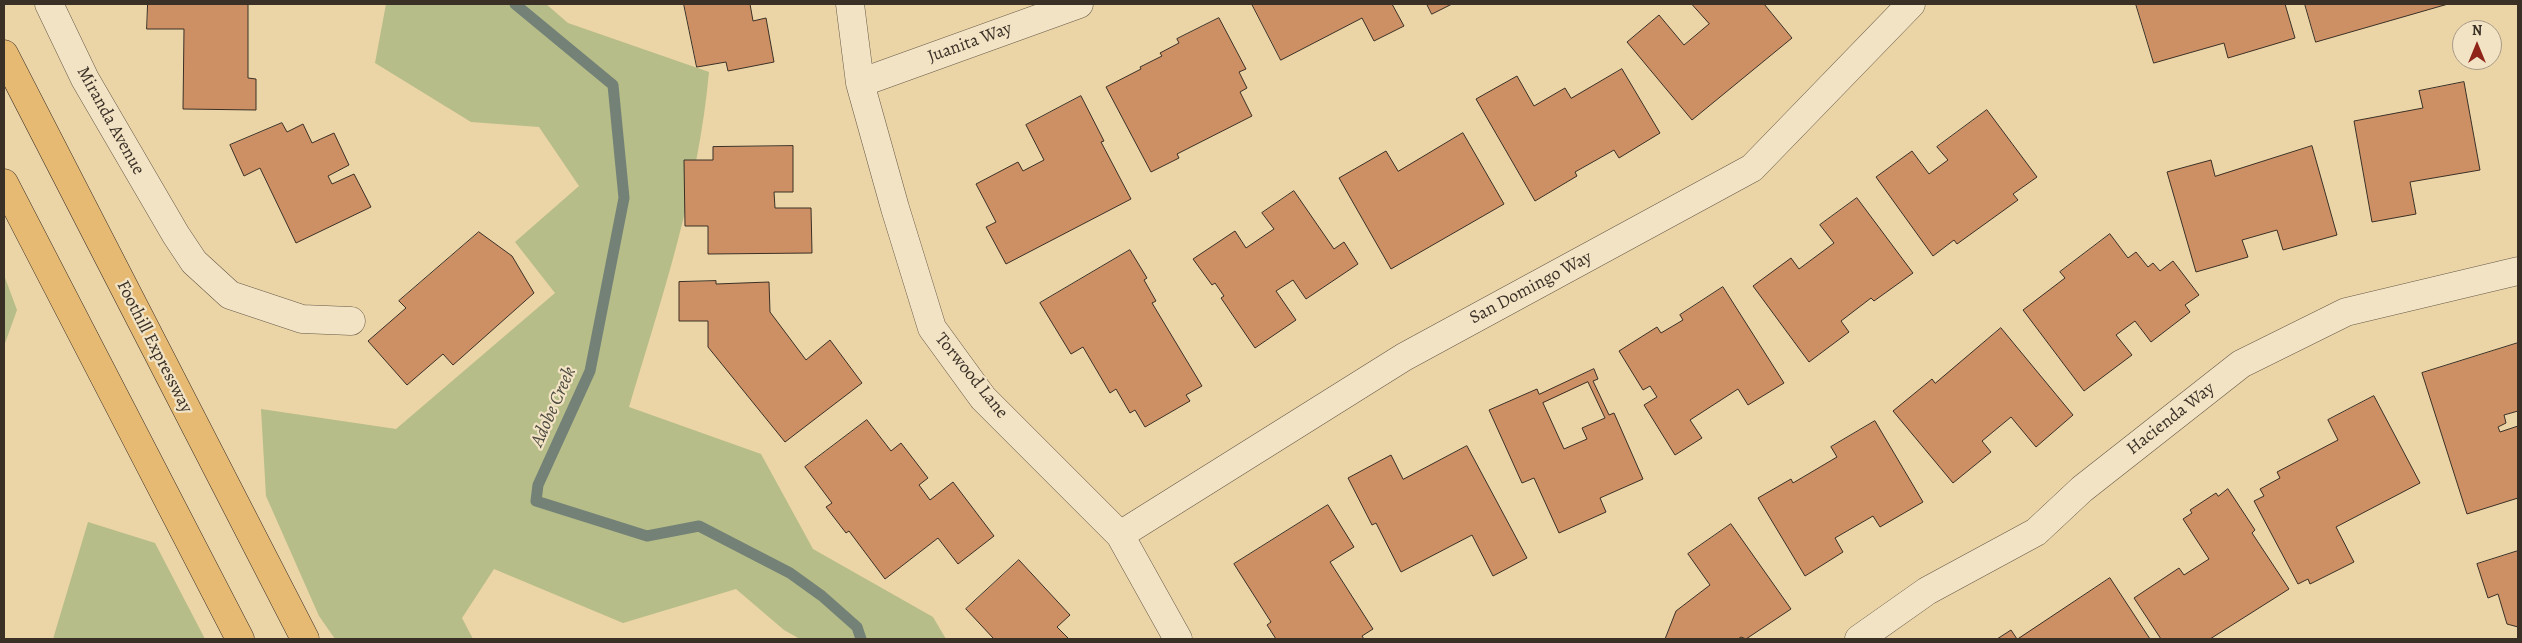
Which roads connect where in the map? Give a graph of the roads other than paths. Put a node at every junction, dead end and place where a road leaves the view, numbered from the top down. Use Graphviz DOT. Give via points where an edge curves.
graph roads {
  1 [pos="49,4"];
  2 [pos="850,4"];
  3 [pos="1079,4"];
  4 [pos="1911,4"];
  5 [pos="4,54"];
  6 [pos="860,83"];
  7 [pos="4,183"];
  8 [pos="2518,271"];
  9 [pos="352,322"];
  10 [pos="1120,535"];
  11 [pos="240,639"];
  12 [pos="305,639"];
  13 [pos="1178,639"];
  14 [pos="1860,639"];
  1 -- 9 [label="street, Miranda Avenue" via="85,79 194,262 230,295 302,319"];
  2 -- 6 [label="street, Torwood Lane"];
  3 -- 6 [label="street, Juanita Way"];
  4 -- 10 [label="street, San Domingo Way" via="1752,168 1404,357"];
  5 -- 12 [label="highway, Foothill Expressway"];
  6 -- 10 [label="street, Torwood Lane" via="932,328 983,398"];
  7 -- 11 [label="highway"];
  8 -- 14 [label="street, Hacienda Way" via="2346,312 2241,364 2082,489 2036,532 1927,591"];
  10 -- 13 [label="street, Torwood Lane"];
}
